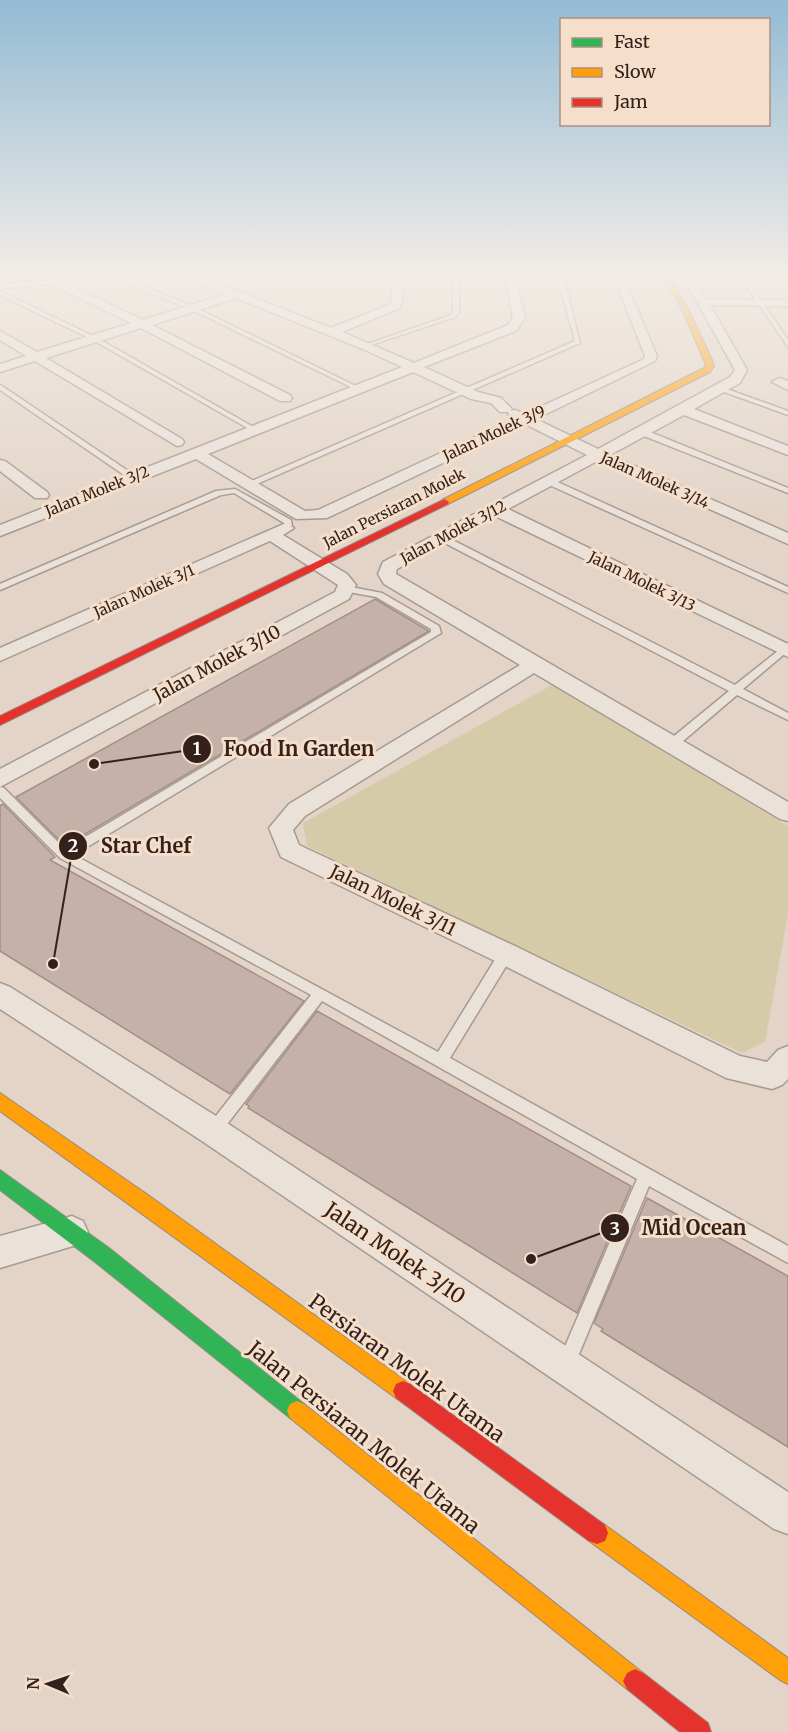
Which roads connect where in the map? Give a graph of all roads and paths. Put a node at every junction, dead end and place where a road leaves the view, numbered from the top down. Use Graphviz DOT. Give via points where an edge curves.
graph roads {
  1 [pos="42,356"];
  2 [pos="125,356"];
  3 [pos="204,356"];
  4 [pos="291,356"];
  5 [pos="390,356"];
  6 [pos="440,356"];
  7 [pos="549,356"];
  8 [pos="651,356"];
  9 [pos="706,356"];
  10 [pos="733,356"];
  11 [pos="38,357"];
  12 [pos="413,366"];
  13 [pos="0,368"];
  14 [pos="0,387"];
  15 [pos="722,388"];
  16 [pos="359,389"];
  17 [pos="470,393"];
  18 [pos="285,398"];
  19 [pos="683,410"];
  20 [pos="788,413"];
  21 [pos="524,418"];
  22 [pos="568,421"];
  23 [pos="253,429"];
  24 [pos="642,432"];
  25 [pos="542,433"];
  26 [pos="567,440"];
  27 [pos="177,442"];
  28 [pos="788,451"];
  29 [pos="195,452"];
  30 [pos="599,455"];
  31 [pos="0,464"];
  32 [pos="133,477"];
  33 [pos="548,481"];
  34 [pos="249,484"];
  35 [pos="788,491"];
  36 [pos="41,495"];
  37 [pos="496,510"];
  38 [pos="288,526"];
  39 [pos="0,531"];
  40 [pos="271,535"];
  41 [pos="442,538"];
  42 [pos="788,539"];
  43 [pos="316,543"];
  44 [pos="294,554"];
  45 [pos="320,565"];
  46 [pos="0,587"];
  47 [pos="346,589"];
  48 [pos="788,590"];
  49 [pos="786,649"];
  50 [pos="0,655"];
  51 [pos="535,664"];
  52 [pos="736,688"];
  53 [pos="788,717"];
  54 [pos="0,721"];
  55 [pos="672,744"];
  56 [pos="0,779"];
  57 [pos="0,791"];
  58 [pos="788,813"];
  59 [pos="64,855"];
  60 [pos="506,954"];
  61 [pos="320,993"];
  62 [pos="0,995"];
  63 [pos="788,1059"];
  64 [pos="440,1061"];
  65 [pos="0,1101"];
  66 [pos="213,1131"];
  67 [pos="646,1175"];
  68 [pos="0,1179"];
  69 [pos="72,1232"];
  70 [pos="0,1252"];
  71 [pos="788,1255"];
  72 [pos="565,1368"];
  73 [pos="788,1515"];
  74 [pos="788,1672"];
  75 [pos="699,1732"];
  1 -- 11 [label="street"];
  2 -- 23 [label="lane"];
  3 -- 18 [label="street"];
  4 -- 16 [label="lane"];
  5 -- 12 [label="street, Jalan Molek 3/14"];
  6 -- 12 [label="street, Jalan Molek 3/2"];
  7 -- 17 [label="lane"];
  8 -- 21 [label="street, Jalan Molek 3/9" via="650,361"];
  9 -- 26 [label="main road, Jalan Persiaran Molek" via="710,366 702,374"];
  10 -- 15 [label="street, Jalan Molek 3/12" via="741,370 735,380"];
  11 -- 13 [label="street"];
  11 -- 27 [label="street"];
  12 -- 16 [label="street, Jalan Molek 3/2"];
  12 -- 17 [label="street, Jalan Molek 3/14"];
  14 -- 32 [label="lane"];
  15 -- 19 [label="street, Jalan Molek 3/12"];
  15 -- 20 [label="lane"];
  16 -- 23 [label="street, Jalan Molek 3/2"];
  17 -- 21 [label="street, Jalan Molek 3/14" via="485,396"];
  17 -- 34 [label="lane"];
  19 -- 24 [label="street, Jalan Molek 3/12"];
  19 -- 28 [label="street"];
  21 -- 25 [label="street, Jalan Molek 3/14"];
  21 -- 34 [label="street, Jalan Molek 3/9" via="321,515 302,516"];
  22 -- 25 [label="main road"];
  23 -- 29 [label="street, Jalan Molek 3/2"];
  24 -- 30 [label="street, Jalan Molek 3/12"];
  24 -- 35 [label="lane"];
  25 -- 26 [label="street, Jalan Molek 3/14"];
  26 -- 30 [label="street, Jalan Molek 3/14"];
  26 -- 45 [label="main road, Jalan Persiaran Molek"];
  29 -- 32 [label="street, Jalan Molek 3/2"];
  29 -- 34 [label="street"];
  30 -- 33 [label="street, Jalan Molek 3/12"];
  30 -- 42 [label="street, Jalan Molek 3/14"];
  31 -- 36 [label="street"];
  32 -- 39 [label="street, Jalan Molek 3/2"];
  33 -- 37 [label="street, Jalan Molek 3/12"];
  33 -- 48 [label="lane"];
  37 -- 41 [label="street, Jalan Molek 3/12"];
  37 -- 49 [label="street, Jalan Molek 3/13"];
  38 -- 40 [label="street, Jalan Molek 3/1"];
  38 -- 46 [label="lane" via="288,522 235,492 219,493"];
  40 -- 44 [label="street"];
  40 -- 50 [label="street, Jalan Molek 3/1"];
  41 -- 51 [label="street, Jalan Molek 3/12" via="389,566 390,580"];
  41 -- 52 [label="lane"];
  43 -- 44 [label="main road, Jalan Persiaran Molek"];
  44 -- 45 [label="street"];
  45 -- 47 [label="street" via="341,578"];
  45 -- 54 [label="main road, Jalan Persiaran Molek"];
  47 -- 56 [label="street, Jalan Molek 3/10" via="343,595"];
  47 -- 59 [label="lane" via="379,595 436,628 436,633"];
  49 -- 52 [label="lane"];
  51 -- 55 [label="street, Jalan Molek 3/12"];
  51 -- 60 [label="street, Jalan Molek 3/11" via="297,810 281,828 289,851"];
  52 -- 53 [label="lane"];
  52 -- 55 [label="lane"];
  55 -- 58 [label="street, Jalan Molek 3/12"];
  57 -- 59 [label="lane"];
  59 -- 61 [label="lane"];
  60 -- 63 [label="street, Jalan Molek 3/11" via="736,1069 772,1076"];
  60 -- 64 [label="lane"];
  61 -- 64 [label="lane"];
  61 -- 66 [label="lane"];
  62 -- 66 [label="street, Jalan Molek 3/10"];
  64 -- 67 [label="lane"];
  65 -- 74 [label="main road, Persiaran Molek Utama"];
  66 -- 72 [label="street, Jalan Molek 3/10"];
  67 -- 71 [label="lane"];
  67 -- 72 [label="lane"];
  68 -- 69 [label="main road, Jalan Persiaran Molek Utama"];
  69 -- 70 [label="street"];
  69 -- 75 [label="main road, Jalan Persiaran Molek Utama"];
  72 -- 73 [label="street, Jalan Molek 3/10"];
}
